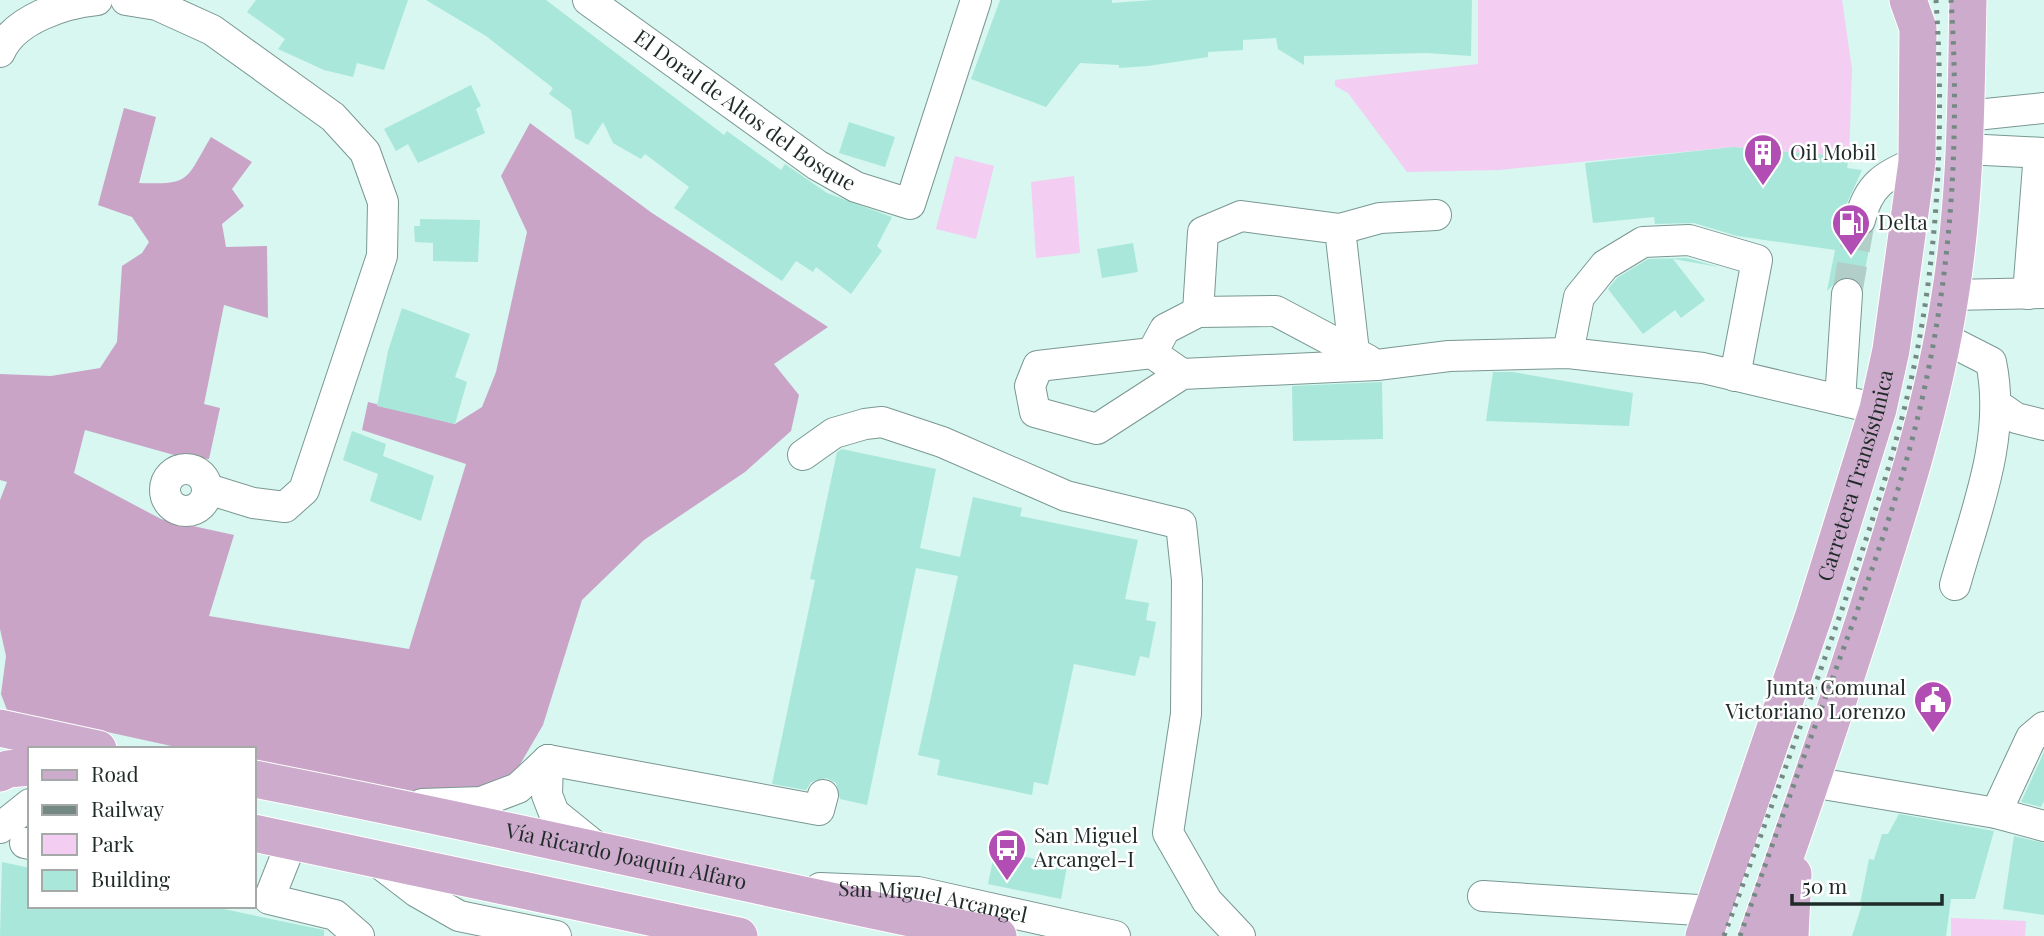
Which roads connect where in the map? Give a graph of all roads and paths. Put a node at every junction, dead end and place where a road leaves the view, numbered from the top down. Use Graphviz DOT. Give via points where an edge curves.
graph roads {
  1 [pos="97,0"];
  2 [pos="126,0"];
  3 [pos="588,0"];
  4 [pos="976,0"];
  5 [pos="1968,0"];
  6 [pos="1913,9"];
  7 [pos="0,52"];
  8 [pos="2044,108"];
  9 [pos="1965,133"];
  10 [pos="2041,153"];
  11 [pos="1917,162"];
  12 [pos="1436,215"];
  13 [pos="1860,220"];
  14 [pos="1340,229"];
  15 [pos="2036,294"];
  16 [pos="1847,295"];
  17 [pos="1951,295"];
  18 [pos="1198,312"];
  19 [pos="1942,337"];
  20 [pos="1153,353"];
  21 [pos="1568,353"];
  22 [pos="1366,359"];
  23 [pos="1182,374"];
  24 [pos="1735,376"];
  25 [pos="1840,400"];
  26 [pos="1996,404"];
  27 [pos="1878,409"];
  28 [pos="2044,425"];
  29 [pos="803,454"];
  30 [pos="208,489"];
  31 [pos="1955,585"];
  32 [pos="2044,727"];
  33 [pos="0,728"];
  34 [pos="89,747"];
  35 [pos="548,760"];
  36 [pos="28,767"];
  37 [pos="0,773"];
  38 [pos="256,779"];
  39 [pos="0,781"];
  40 [pos="1811,782"];
  41 [pos="28,787"];
  42 [pos="823,795"];
  43 [pos="390,805"];
  44 [pos="28,806"];
  45 [pos="1996,813"];
  46 [pos="1800,817"];
  47 [pos="2044,826"];
  48 [pos="0,828"];
  49 [pos="256,833"];
  50 [pos="292,841"];
  51 [pos="601,851"];
  52 [pos="374,859"];
  53 [pos="749,886"];
  54 [pos="1483,896"];
  55 [pos="262,898"];
  56 [pos="1708,923"];
  57 [pos="688,932"];
  58 [pos="359,936"];
  59 [pos="556,936"];
  60 [pos="739,936"];
  61 [pos="998,936"];
  62 [pos="1115,936"];
  63 [pos="1240,936"];
  64 [pos="1757,936"];
  65 [pos="1790,936"];
  1 -- 7 [label="street" via="75,2 25,24"];
  2 -- 30 [label="street" via="157,5 212,30 333,117 365,152 383,202 382,256 304,490 285,506 253,503"];
  3 -- 4 [label="street, El Doral de Altos del Bosque" via="817,165 856,187 911,204"];
  5 -- 9 [label="main road"];
  6 -- 11 [label="main road, Carretera Transístmica"];
  8 -- 9 [label="street"];
  9 -- 10 [label="street"];
  9 -- 17 [label="main road"];
  10 -- 15 [label="street"];
  11 -- 13 [label="street" via="1887,174 1863,207"];
  11 -- 27 [label="main road, Carretera Transístmica" via="1900,296"];
  12 -- 14 [label="street" via="1380,218"];
  14 -- 18 [label="street" via="1241,216 1203,232"];
  14 -- 22 [label="street"];
  15 -- 17 [label="street"];
  16 -- 25 [label="street"];
  17 -- 19 [label="main road"];
  18 -- 20 [label="street" via="1165,329"];
  18 -- 22 [label="street" via="1276,311"];
  19 -- 26 [label="street" via="1992,362"];
  19 -- 40 [label="main road" via="1890,540"];
  20 -- 23 [label="street"];
  20 -- 23 [label="street" via="1038,366 1030,387 1035,412 1097,429"];
  21 -- 22 [label="street"];
  21 -- 24 [label="street"];
  21 -- 24 [label="street" via="1579,297 1605,265 1643,242 1689,240 1757,260"];
  22 -- 23 [label="street"];
  24 -- 25 [label="street"];
  25 -- 27 [label="street"];
  26 -- 28 [label="street" via="2016,418"];
  26 -- 31 [label="street" via="1994,443"];
  27 -- 56 [label="main road, Carretera Transístmica" via="1814,615"];
  29 -- 63 [label="street" via="834,433 882,422 942,442 1066,496 1181,524 1187,580 1186,714 1168,833 1206,901"];
  32 -- 45 [label="street" via="2031,738"];
  33 -- 34 [label="main road"];
  35 -- 42 [label="street" via="819,810"];
  35 -- 43 [label="street" via="518,788 481,802"];
  35 -- 51 [label="street" via="547,795 554,813"];
  36 -- 37 [label="main road"];
  38 -- 43 [label="main road, Vía Ricardo Joaquín Alfaro"];
  39 -- 41 [label="main road"];
  40 -- 45 [label="street"];
  40 -- 46 [label="main road"];
  43 -- 51 [label="main road, Vía Ricardo Joaquín Alfaro"];
  44 -- 48 [label="street"];
  45 -- 47 [label="street"];
  46 -- 64 [label="main road"];
  46 -- 65 [label="main road" via="1790,893"];
  49 -- 50 [label="main road"];
  50 -- 52 [label="main road"];
  50 -- 55 [label="street"];
  51 -- 53 [label="main road, Vía Ricardo Joaquín Alfaro"];
  52 -- 57 [label="main road"];
  52 -- 59 [label="street" via="459,916"];
  53 -- 61 [label="main road, Vía Ricardo Joaquín Alfaro"];
  53 -- 62 [label="street, San Miguel Arcangel" via="901,890"];
  54 -- 56 [label="street"];
  55 -- 58 [label="street" via="335,915"];
  57 -- 60 [label="main road"];
}
